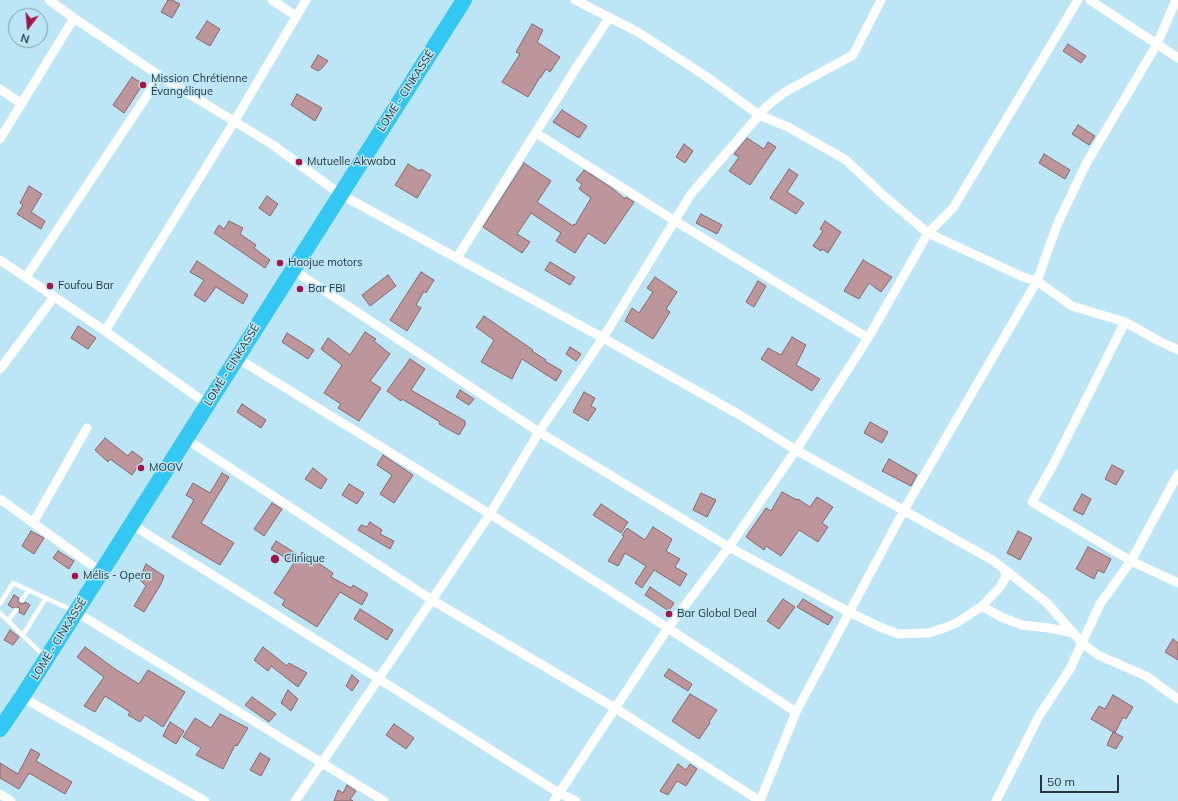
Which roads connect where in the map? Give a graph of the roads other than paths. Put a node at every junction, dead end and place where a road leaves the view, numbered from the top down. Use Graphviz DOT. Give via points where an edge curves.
graph roads {
  1 [pos="49,0"];
  2 [pos="272,0"];
  3 [pos="306,0"];
  4 [pos="464,0"];
  5 [pos="575,0"];
  6 [pos="881,0"];
  7 [pos="1078,0"];
  8 [pos="1090,0"];
  9 [pos="1176,0"];
  10 [pos="296,16"];
  11 [pos="74,18"];
  12 [pos="609,18"];
  13 [pos="1157,44"];
  14 [pos="1178,58"];
  15 [pos="160,76"];
  16 [pos="0,89"];
  17 [pos="22,104"];
  18 [pos="760,115"];
  19 [pos="234,122"];
  20 [pos="536,133"];
  21 [pos="0,139"];
  22 [pos="340,194"];
  23 [pos="675,220"];
  24 [pos="928,233"];
  25 [pos="457,258"];
  26 [pos="0,260"];
  27 [pos="293,270"];
  28 [pos="26,278"];
  29 [pos="1037,281"];
  30 [pos="54,297"];
  31 [pos="1125,322"];
  32 [pos="105,331"];
  33 [pos="603,338"];
  34 [pos="868,338"];
  35 [pos="1178,350"];
  36 [pos="236,358"];
  37 [pos="0,369"];
  38 [pos="207,404"];
  39 [pos="87,428"];
  40 [pos="540,432"];
  41 [pos="186,438"];
  42 [pos="796,450"];
  43 [pos="1178,474"];
  44 [pos="0,499"];
  45 [pos="904,510"];
  46 [pos="490,514"];
  47 [pos="33,523"];
  48 [pos="132,524"];
  49 [pos="729,547"];
  50 [pos="1131,561"];
  51 [pos="1004,569"];
  52 [pos="101,572"];
  53 [pos="1178,583"];
  54 [pos="29,590"];
  55 [pos="46,598"];
  56 [pos="22,600"];
  57 [pos="432,600"];
  58 [pos="0,604"];
  59 [pos="982,606"];
  60 [pos="16,610"];
  61 [pos="76,612"];
  62 [pos="849,612"];
  63 [pos="0,613"];
  64 [pos="8,621"];
  65 [pos="668,628"];
  66 [pos="1074,633"];
  67 [pos="23,635"];
  68 [pos="1082,643"];
  69 [pos="46,659"];
  70 [pos="379,679"];
  71 [pos="22,696"];
  72 [pos="1178,699"];
  73 [pos="615,708"];
  74 [pos="796,712"];
  75 [pos="0,729"];
  76 [pos="322,764"];
  77 [pos="0,794"];
  78 [pos="557,797"];
  79 [pos="11,801"];
  80 [pos="205,801"];
  81 [pos="295,801"];
  82 [pos="384,801"];
  83 [pos="576,801"];
  84 [pos="760,801"];
  85 [pos="996,801"];
  1 -- 11 [label="street"];
  2 -- 10 [label="street"];
  3 -- 10 [label="street"];
  4 -- 22 [label="highway, LOMÉ - CINKASSÉ"];
  5 -- 12 [label="street"];
  6 -- 18 [label="street" via="853,55 785,92"];
  7 -- 24 [label="street" via="953,208"];
  8 -- 13 [label="street"];
  9 -- 13 [label="street"];
  10 -- 19 [label="street"];
  11 -- 15 [label="street"];
  11 -- 17 [label="street"];
  12 -- 18 [label="street" via="638,32 702,73"];
  12 -- 20 [label="street"];
  13 -- 14 [label="street"];
  13 -- 29 [label="street" via="1086,164 1057,225"];
  15 -- 19 [label="street"];
  15 -- 28 [label="street"];
  16 -- 17 [label="street"];
  17 -- 21 [label="street"];
  18 -- 23 [label="street" via="690,194"];
  18 -- 24 [label="street" via="788,127 846,160"];
  19 -- 22 [label="street" via="273,145"];
  19 -- 32 [label="street"];
  20 -- 23 [label="street"];
  20 -- 25 [label="street"];
  22 -- 25 [label="street"];
  22 -- 27 [label="highway, LOMÉ - CINKASSÉ"];
  23 -- 33 [label="street"];
  23 -- 34 [label="street"];
  24 -- 29 [label="street"];
  24 -- 34 [label="street"];
  25 -- 33 [label="street"];
  26 -- 28 [label="street"];
  27 -- 36 [label="highway, LOMÉ - CINKASSÉ"];
  27 -- 40 [label="street"];
  28 -- 30 [label="street"];
  29 -- 31 [label="street" via="1072,306"];
  29 -- 45 [label="street"];
  30 -- 32 [label="street"];
  30 -- 37 [label="street"];
  31 -- 35 [label="street"];
  31 -- 50 [label="street" via="1054,465 1032,502"];
  32 -- 38 [label="street"];
  33 -- 40 [label="street"];
  33 -- 42 [label="street" via="738,414"];
  34 -- 42 [label="street"];
  36 -- 38 [label="highway, LOMÉ - CINKASSÉ"];
  36 -- 46 [label="street"];
  38 -- 41 [label="highway, LOMÉ - CINKASSÉ"];
  39 -- 47 [label="street"];
  40 -- 46 [label="street"];
  40 -- 49 [label="street"];
  41 -- 48 [label="highway, LOMÉ - CINKASSÉ"];
  41 -- 57 [label="street"];
  42 -- 45 [label="street"];
  42 -- 49 [label="street"];
  43 -- 50 [label="street"];
  44 -- 47 [label="street"];
  45 -- 51 [label="street"];
  45 -- 62 [label="street"];
  46 -- 57 [label="street"];
  46 -- 65 [label="street"];
  47 -- 52 [label="street"];
  48 -- 52 [label="highway, LOMÉ - CINKASSÉ"];
  48 -- 70 [label="street"];
  49 -- 62 [label="street"];
  49 -- 65 [label="street"];
  50 -- 53 [label="street"];
  50 -- 68 [label="street" via="1100,604"];
  51 -- 59 [label="street" via="1006,576 1000,587"];
  51 -- 66 [label="street" via="1047,603"];
  52 -- 61 [label="highway, LOMÉ - CINKASSÉ"];
  54 -- 55 [label="lane"];
  54 -- 56 [label="lane"];
  54 -- 58 [label="lane" via="13,583"];
  55 -- 61 [label="lane"];
  55 -- 67 [label="lane"];
  57 -- 70 [label="street"];
  57 -- 73 [label="street"];
  59 -- 62 [label="street" via="958,622 929,633 898,634"];
  59 -- 66 [label="street" via="1022,625"];
  60 -- 64 [label="lane"];
  61 -- 69 [label="highway, LOMÉ - CINKASSÉ"];
  61 -- 76 [label="street"];
  62 -- 74 [label="street"];
  63 -- 64 [label="lane"];
  64 -- 67 [label="lane"];
  65 -- 73 [label="street"];
  65 -- 74 [label="street"];
  66 -- 68 [label="street"];
  67 -- 69 [label="lane"];
  68 -- 72 [label="street" via="1098,655 1146,676"];
  68 -- 85 [label="street" via="1070,669 1039,716"];
  69 -- 71 [label="highway, LOMÉ - CINKASSÉ"];
  70 -- 76 [label="street"];
  70 -- 78 [label="street"];
  71 -- 75 [label="highway, LOMÉ - CINKASSÉ"];
  71 -- 80 [label="street"];
  73 -- 78 [label="street"];
  73 -- 84 [label="street"];
  74 -- 84 [label="street"];
  76 -- 81 [label="street"];
  76 -- 82 [label="street"];
  77 -- 79 [label="street"];
  78 -- 83 [label="street"];
}
